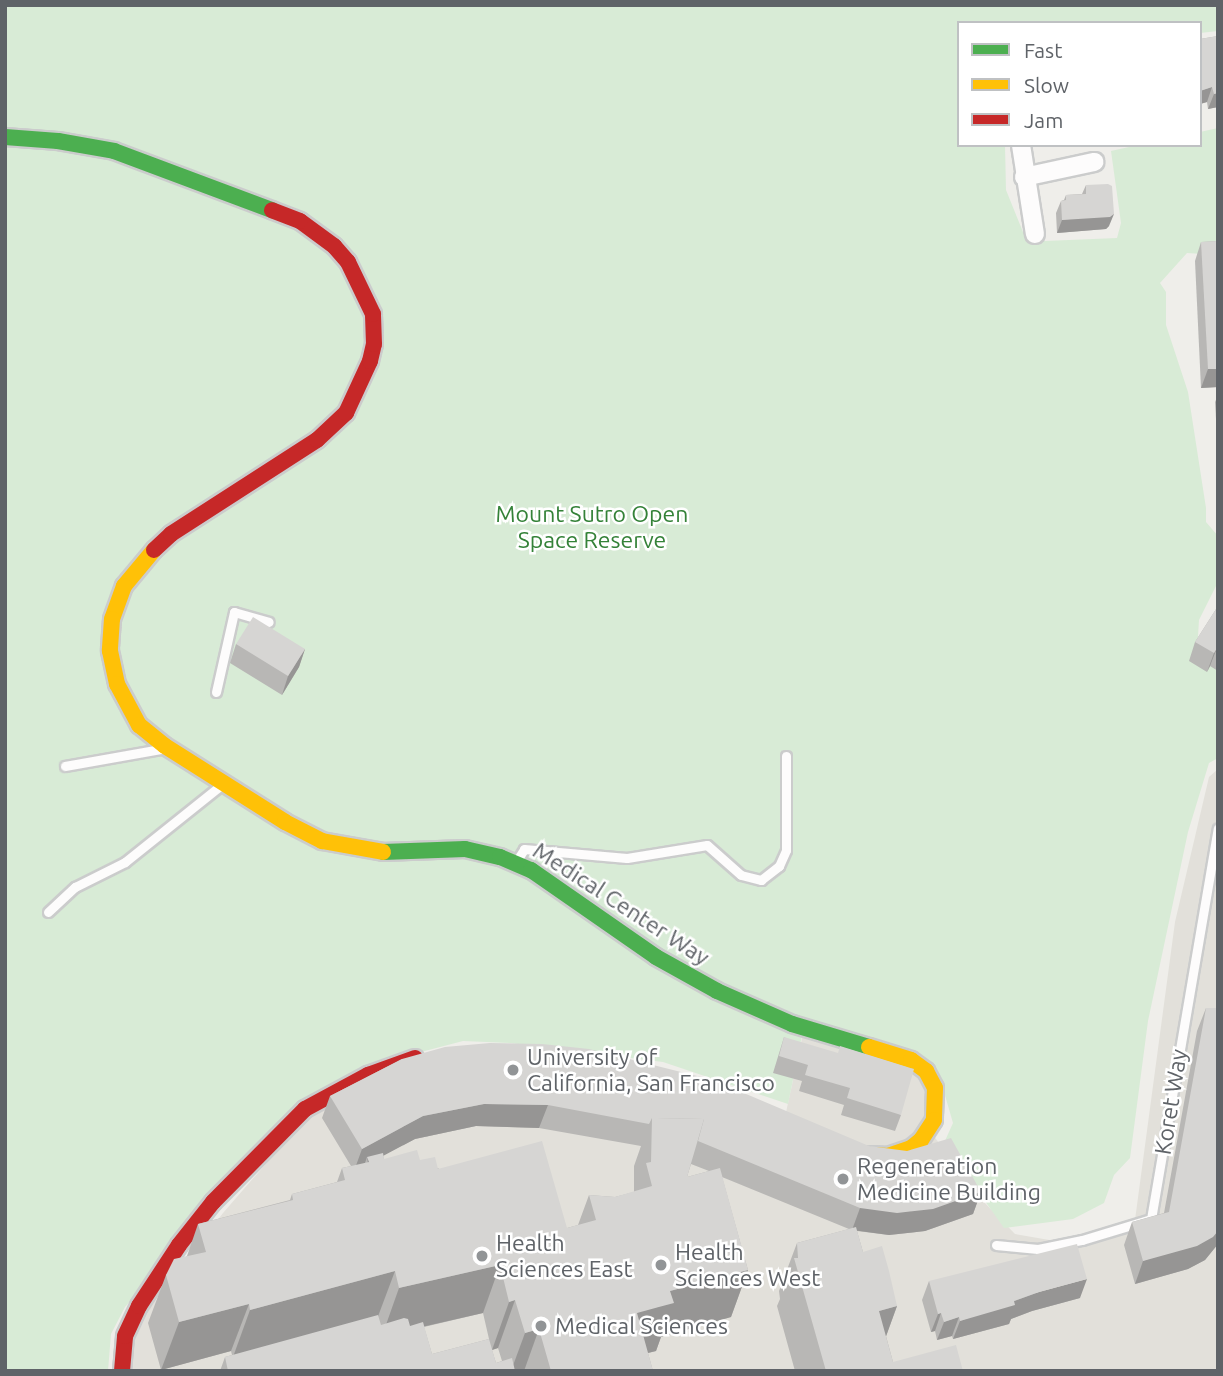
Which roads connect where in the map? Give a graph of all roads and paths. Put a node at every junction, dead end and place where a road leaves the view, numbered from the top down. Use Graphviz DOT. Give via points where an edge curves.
graph roads {
  1 [pos="5,137"];
  2 [pos="1021,147"];
  3 [pos="1094,162"];
  4 [pos="1024,177"];
  5 [pos="1035,234"];
  6 [pos="269,622"];
  7 [pos="216,692"];
  8 [pos="165,747"];
  9 [pos="786,756"];
  10 [pos="65,766"];
  11 [pos="223,783"];
  12 [pos="1218,828"];
  13 [pos="516,863"];
  14 [pos="48,912"];
  15 [pos="434,1054"];
  16 [pos="853,1149"];
  17 [pos="996,1245"];
  18 [pos="122,1371"];
  1 -- 8 [label="street, Medical Center Way" via="114,151 300,222 348,262 373,314 370,361 346,413 317,440 158,545 133,572 117,601 110,635 117,684 139,725"];
  2 -- 4 [label="street"];
  3 -- 4 [label="street"];
  4 -- 5 [label="street"];
  6 -- 7 [label="lane" via="234,612"];
  8 -- 10 [label="lane"];
  8 -- 11 [label="street, Medical Center Way"];
  9 -- 13 [label="lane" via="786,850 779,866 761,880 741,875 707,845 627,858 524,849"];
  11 -- 13 [label="street, Medical Center Way" via="302,831 338,846 371,852 465,849"];
  11 -- 14 [label="lane" via="125,862 75,887"];
  12 -- 17 [label="lane, Koret Way" via="1151,1219 1038,1249"];
  13 -- 16 [label="street, Medical Center Way" via="717,992 772,1017 890,1051 918,1064 935,1088 937,1109 930,1129 900,1153 878,1156"];
  15 -- 18 [label="street" via="368,1074 288,1123 213,1202 130,1321 122,1348"];
}
